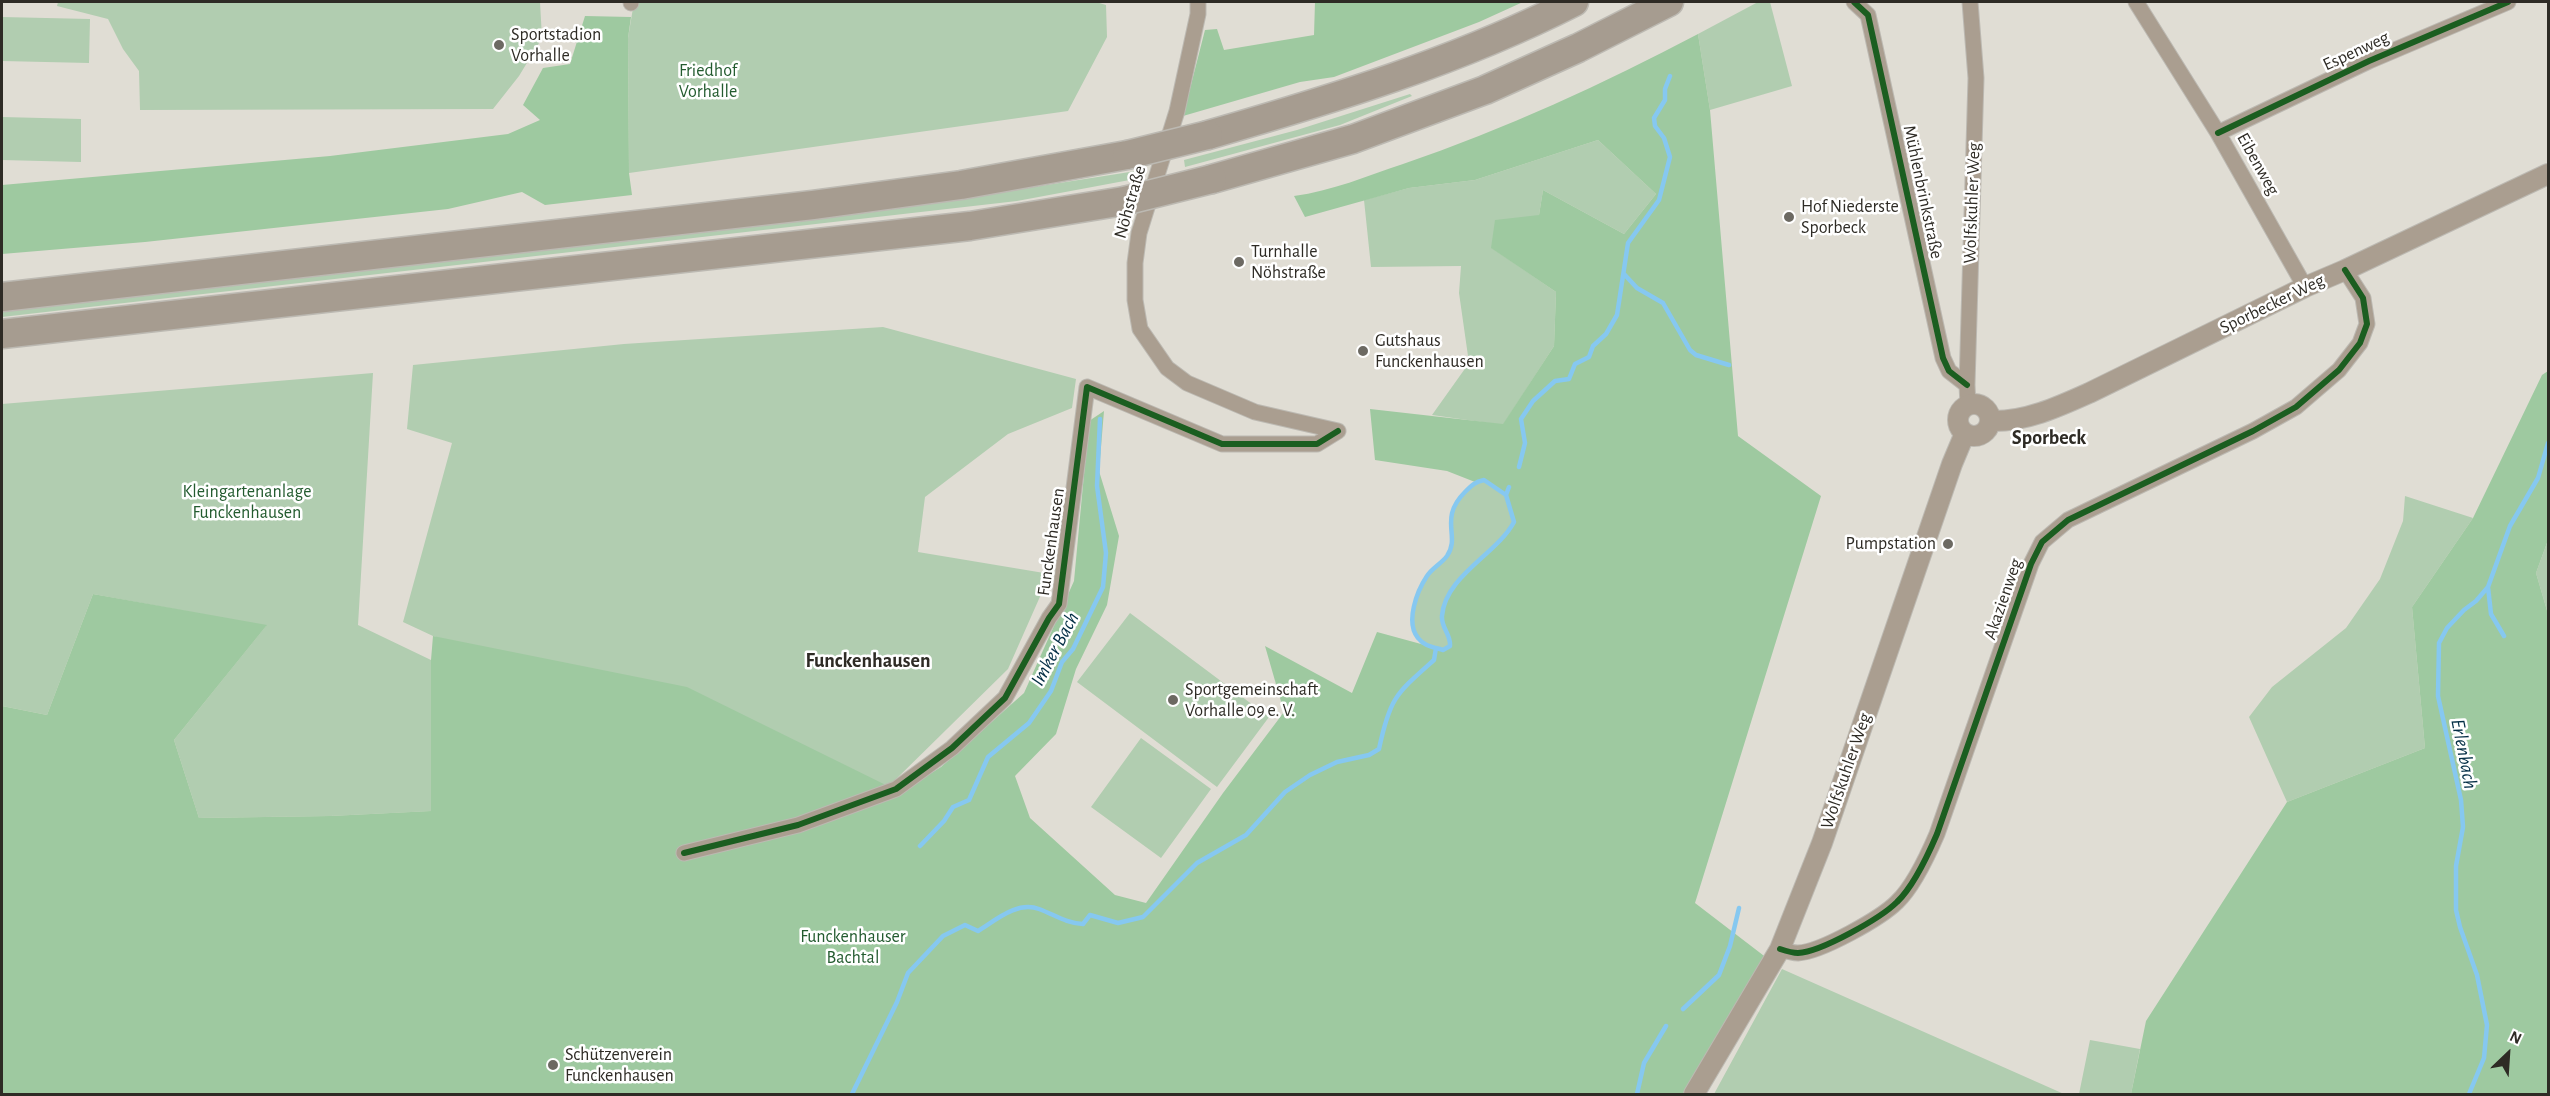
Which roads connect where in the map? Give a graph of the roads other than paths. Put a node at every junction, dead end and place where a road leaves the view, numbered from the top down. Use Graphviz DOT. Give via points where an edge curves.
graph roads {
  1 [pos="1198,2"];
  2 [pos="1574,2"];
  3 [pos="1669,2"];
  4 [pos="1854,2"];
  5 [pos="1970,2"];
  6 [pos="2136,2"];
  7 [pos="2508,2"];
  8 [pos="2218,133"];
  9 [pos="2548,174"];
  10 [pos="2345,270"];
  11 [pos="2305,287"];
  12 [pos="2,297"];
  13 [pos="2,334"];
  14 [pos="1968,395"];
  15 [pos="1991,421"];
  16 [pos="1338,431"];
  17 [pos="1965,434"];
  18 [pos="684,853"];
  19 [pos="1780,949"];
  20 [pos="1694,1095"];
  1 -- 16 [label="street, Nöhstraße" via="1177,111 1139,233 1135,300 1140,329 1167,368 1187,383 1255,412"];
  2 -- 12 [label="highway, bridge" via="1486,42 1334,99 1127,154 961,185 813,205"];
  3 -- 13 [label="highway, bridge" via="1485,90 1353,139 1124,201 970,226"];
  4 -- 14 [label="street, Mühlenbrinkstraße" via="1868,15 1943,358 1948,371"];
  5 -- 14 [label="street, Wolfskuhler Weg" via="1976,78"];
  6 -- 8 [label="street, Eibenweg"];
  7 -- 8 [label="street, Espenweg" via="2369,61"];
  8 -- 11 [label="street, Eibenweg"];
  9 -- 10 [label="street, Sporbecker Weg"];
  10 -- 11 [label="street, Sporbecker Weg"];
  10 -- 19 [label="street, Akazienweg" via="2363,298 2367,324 2360,344 2339,370 2296,407 2068,520 2042,542 1937,834 1923,865 1898,902 1817,948 1797,953"];
  11 -- 15 [label="street, Sporbecker Weg" via="2054,408 2007,421"];
  14 -- 15 [label="street" via="1986,409"];
  14 -- 17 [label="street, Wolfskuhler Weg" via="1958,418"];
  15 -- 17 [label="street" via="1985,433"];
  16 -- 18 [label="street, Funckenhausen" via="1317,444 1222,444 1087,387 1059,604 1005,698 952,748 896,789 798,825"];
  17 -- 19 [label="street, Wolfskuhler Weg" via="1822,843"];
  19 -- 20 [label="street, Wolfskuhler Weg"];
}
